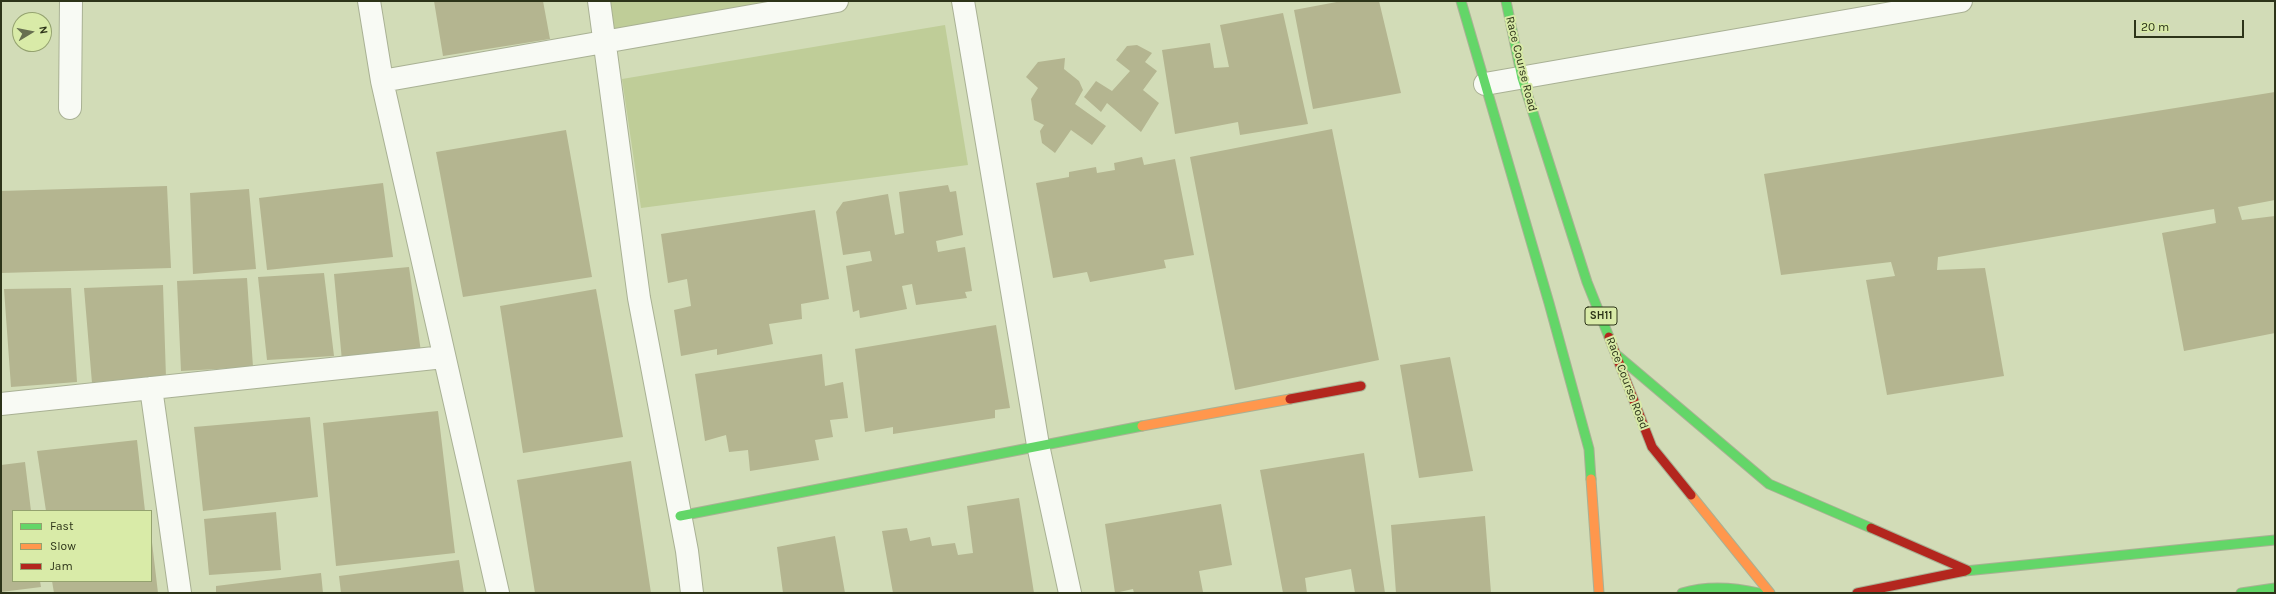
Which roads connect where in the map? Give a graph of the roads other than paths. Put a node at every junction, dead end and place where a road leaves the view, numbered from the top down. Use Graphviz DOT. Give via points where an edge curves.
graph roads {
  1 [pos="72,1"];
  2 [pos="369,1"];
  3 [pos="599,1"];
  4 [pos="837,1"];
  5 [pos="963,1"];
  6 [pos="1461,1"];
  7 [pos="1506,1"];
  8 [pos="1960,1"];
  9 [pos="605,43"];
  10 [pos="1522,78"];
  11 [pos="382,81"];
  12 [pos="1485,84"];
  13 [pos="70,108"];
  14 [pos="1616,354"];
  15 [pos="444,357"];
  16 [pos="1361,386"];
  17 [pos="151,388"];
  18 [pos="1,404"];
  19 [pos="1038,445"];
  20 [pos="680,516"];
  21 [pos="2275,540"];
  22 [pos="1967,570"];
  23 [pos="2275,588"];
  24 [pos="180,593"];
  25 [pos="498,593"];
  26 [pos="692,593"];
  27 [pos="1070,593"];
  28 [pos="1599,593"];
  29 [pos="1682,593"];
  30 [pos="1759,593"];
  31 [pos="1770,593"];
  32 [pos="1857,593"];
  33 [pos="2241,593"];
  1 -- 13 [label="street"];
  2 -- 11 [label="street"];
  3 -- 9 [label="street"];
  4 -- 9 [label="street"];
  5 -- 19 [label="street"];
  6 -- 12 [label="main road"];
  7 -- 10 [label="main road, Race Course Road / SH11"];
  8 -- 10 [label="street"];
  9 -- 11 [label="street"];
  9 -- 20 [label="street" via="639,298"];
  10 -- 12 [label="street"];
  10 -- 14 [label="main road, Race Course Road / SH11" via="1587,282"];
  11 -- 15 [label="street"];
  12 -- 28 [label="main road" via="1589,449"];
  14 -- 22 [label="main road" via="1769,484"];
  14 -- 31 [label="main road, Race Course Road / SH11" via="1652,447"];
  15 -- 17 [label="street"];
  15 -- 25 [label="street"];
  16 -- 19 [label="main road"];
  17 -- 18 [label="street"];
  17 -- 24 [label="street"];
  19 -- 20 [label="main road"];
  19 -- 27 [label="street"];
  20 -- 26 [label="street"];
  21 -- 22 [label="main road"];
  22 -- 32 [label="main road"];
  23 -- 33 [label="main road"];
  29 -- 30 [label="main road" via="1699,587 1738,587"];
}
